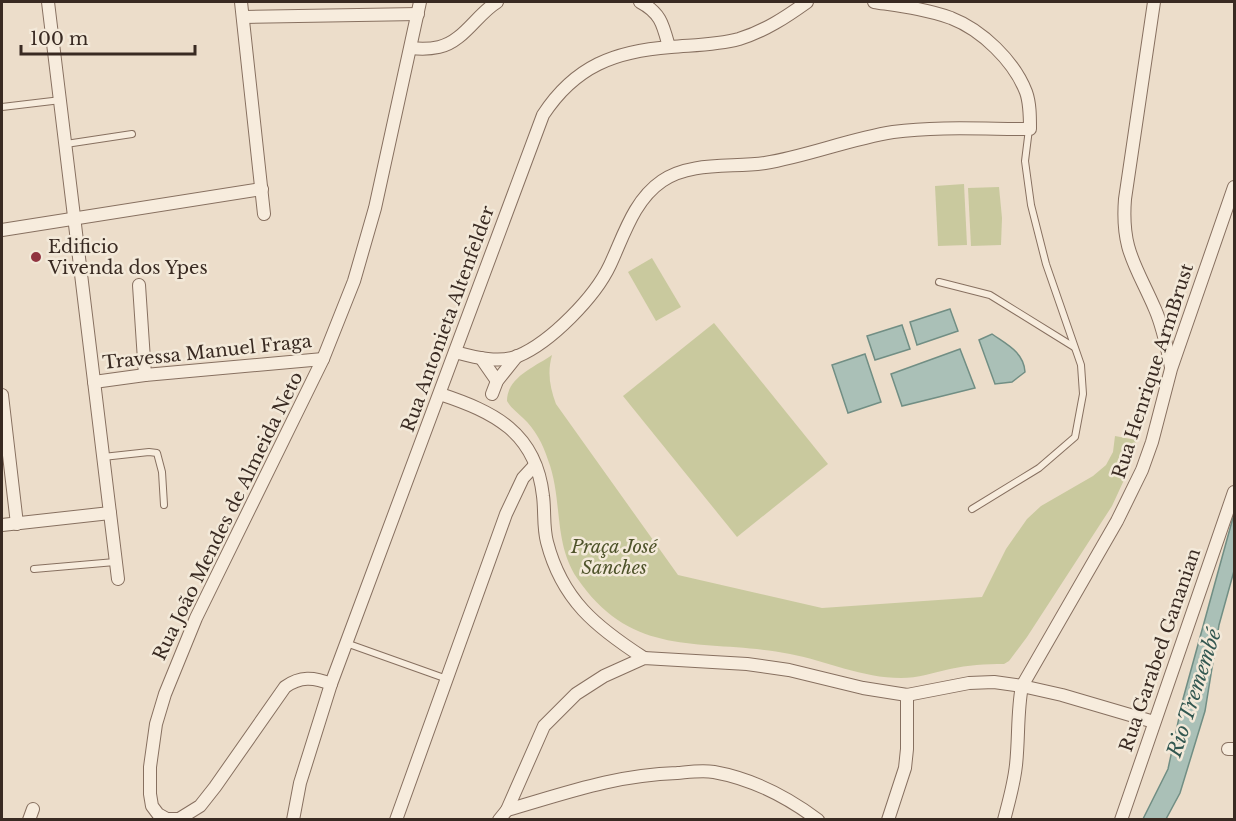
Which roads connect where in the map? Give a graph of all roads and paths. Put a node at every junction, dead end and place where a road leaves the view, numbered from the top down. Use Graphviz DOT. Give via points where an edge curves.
graph roads {
  1 [pos="48,2"];
  2 [pos="242,2"];
  3 [pos="497,2"];
  4 [pos="640,2"];
  5 [pos="807,2"];
  6 [pos="874,2"];
  7 [pos="1154,2"];
  8 [pos="419,8"];
  9 [pos="244,17"];
  10 [pos="669,47"];
  11 [pos="411,48"];
  12 [pos="61,100"];
  13 [pos="2,107"];
  14 [pos="1030,129"];
  15 [pos="132,134"];
  16 [pos="66,144"];
  17 [pos="1234,187"];
  18 [pos="262,189"];
  19 [pos="264,214"];
  20 [pos="75,219"];
  21 [pos="2,230"];
  22 [pos="939,282"];
  23 [pos="139,285"];
  24 [pos="1074,348"];
  25 [pos="455,352"];
  26 [pos="517,356"];
  27 [pos="481,358"];
  28 [pos="323,359"];
  29 [pos="1171,369"];
  30 [pos="145,375"];
  31 [pos="497,381"];
  32 [pos="94,382"];
  33 [pos="440,394"];
  34 [pos="492,394"];
  35 [pos="2,395"];
  36 [pos="474,405"];
  37 [pos="499,419"];
  38 [pos="104,457"];
  39 [pos="535,465"];
  40 [pos="1234,492"];
  41 [pos="164,505"];
  42 [pos="972,509"];
  43 [pos="110,513"];
  44 [pos="17,524"];
  45 [pos="2,525"];
  46 [pos="115,562"];
  47 [pos="34,568"];
  48 [pos="118,579"];
  49 [pos="346,643"];
  50 [pos="644,658"];
  51 [pos="447,679"];
  52 [pos="331,684"];
  53 [pos="1022,686"];
  54 [pos="907,695"];
  55 [pos="1154,722"];
  56 [pos="503,815"];
  57 [pos="293,819"];
  58 [pos="396,819"];
  59 [pos="818,819"];
  60 [pos="888,819"];
  61 [pos="1004,819"];
  62 [pos="1120,819"];
  1 -- 12 [label="street"];
  2 -- 9 [label="street"];
  3 -- 11 [label="street" via="451,42 441,47"];
  4 -- 10 [label="street" via="660,19"];
  5 -- 10 [label="street, Rua Antonieta Altenfelder" via="766,29 738,39"];
  6 -- 14 [label="street" via="915,8 974,30 1016,73 1026,92"];
  7 -- 29 [label="street" via="1123,223 1133,262 1160,322"];
  8 -- 9 [label="street"];
  8 -- 11 [label="street, Rua João Mendes de Almeida Neto"];
  9 -- 18 [label="street"];
  10 -- 25 [label="street, Rua Antonieta Altenfelder" via="626,53 600,63 556,95 533,139"];
  11 -- 28 [label="street, Rua João Mendes de Almeida Neto" via="365,246"];
  12 -- 13 [label="lane"];
  12 -- 16 [label="street"];
  14 -- 24 [label="lane" via="1025,161 1031,205"];
  14 -- 26 [label="street" via="894,132 778,160 678,173 662,181 633,212 610,267 584,303 542,341"];
  15 -- 16 [label="lane"];
  16 -- 20 [label="street"];
  17 -- 29 [label="street, Rua Henrique ArmBrust"];
  18 -- 19 [label="street"];
  18 -- 20 [label="street"];
  20 -- 21 [label="street"];
  20 -- 32 [label="street"];
  22 -- 24 [label="lane" via="990,295"];
  23 -- 30 [label="street"];
  24 -- 42 [label="lane" via="1081,365 1083,394 1075,438 1039,468"];
  25 -- 27 [label="street"];
  25 -- 33 [label="street, Rua Antonieta Altenfelder"];
  26 -- 27 [label="street"];
  26 -- 31 [label="street"];
  27 -- 31 [label="street"];
  28 -- 30 [label="street, Travessa Manuel Fraga"];
  28 -- 52 [label="street, Rua João Mendes de Almeida Neto" via="196,618 165,694 150,767 152,806 167,819 178,819 200,806 285,687 305,678"];
  29 -- 53 [label="street, Rua Henrique ArmBrust" via="1152,442 1134,490"];
  30 -- 32 [label="street, Travessa Manuel Fraga"];
  31 -- 34 [label="street"];
  32 -- 38 [label="street"];
  33 -- 36 [label="street"];
  33 -- 49 [label="street, Rua Antonieta Altenfelder"];
  34 -- 36 [label="street"];
  34 -- 37 [label="street"];
  35 -- 44 [label="street"];
  36 -- 37 [label="street"];
  37 -- 39 [label="street" via="512,428"];
  38 -- 41 [label="lane" via="157,453"];
  38 -- 43 [label="street"];
  39 -- 50 [label="street" via="543,495 547,541 562,580 589,618"];
  39 -- 51 [label="street" via="514,494"];
  40 -- 55 [label="street, Rua Garabed Gananian"];
  43 -- 44 [label="street"];
  43 -- 46 [label="street"];
  44 -- 45 [label="street"];
  46 -- 47 [label="lane"];
  46 -- 48 [label="street"];
  49 -- 51 [label="lane"];
  49 -- 52 [label="street, Rua Antonieta Altenfelder"];
  50 -- 54 [label="street" via="747,664"];
  50 -- 56 [label="street" via="576,694 544,726"];
  51 -- 58 [label="street"];
  52 -- 57 [label="street, Rua Antonieta Altenfelder" via="300,783"];
  53 -- 54 [label="street" via="969,682"];
  53 -- 55 [label="street"];
  53 -- 61 [label="street" via="1016,763"];
  54 -- 60 [label="street" via="905,768"];
  55 -- 62 [label="street, Rua Garabed Gananian"];
  56 -- 59 [label="street" via="588,785 630,776 711,771 766,788"];
}
